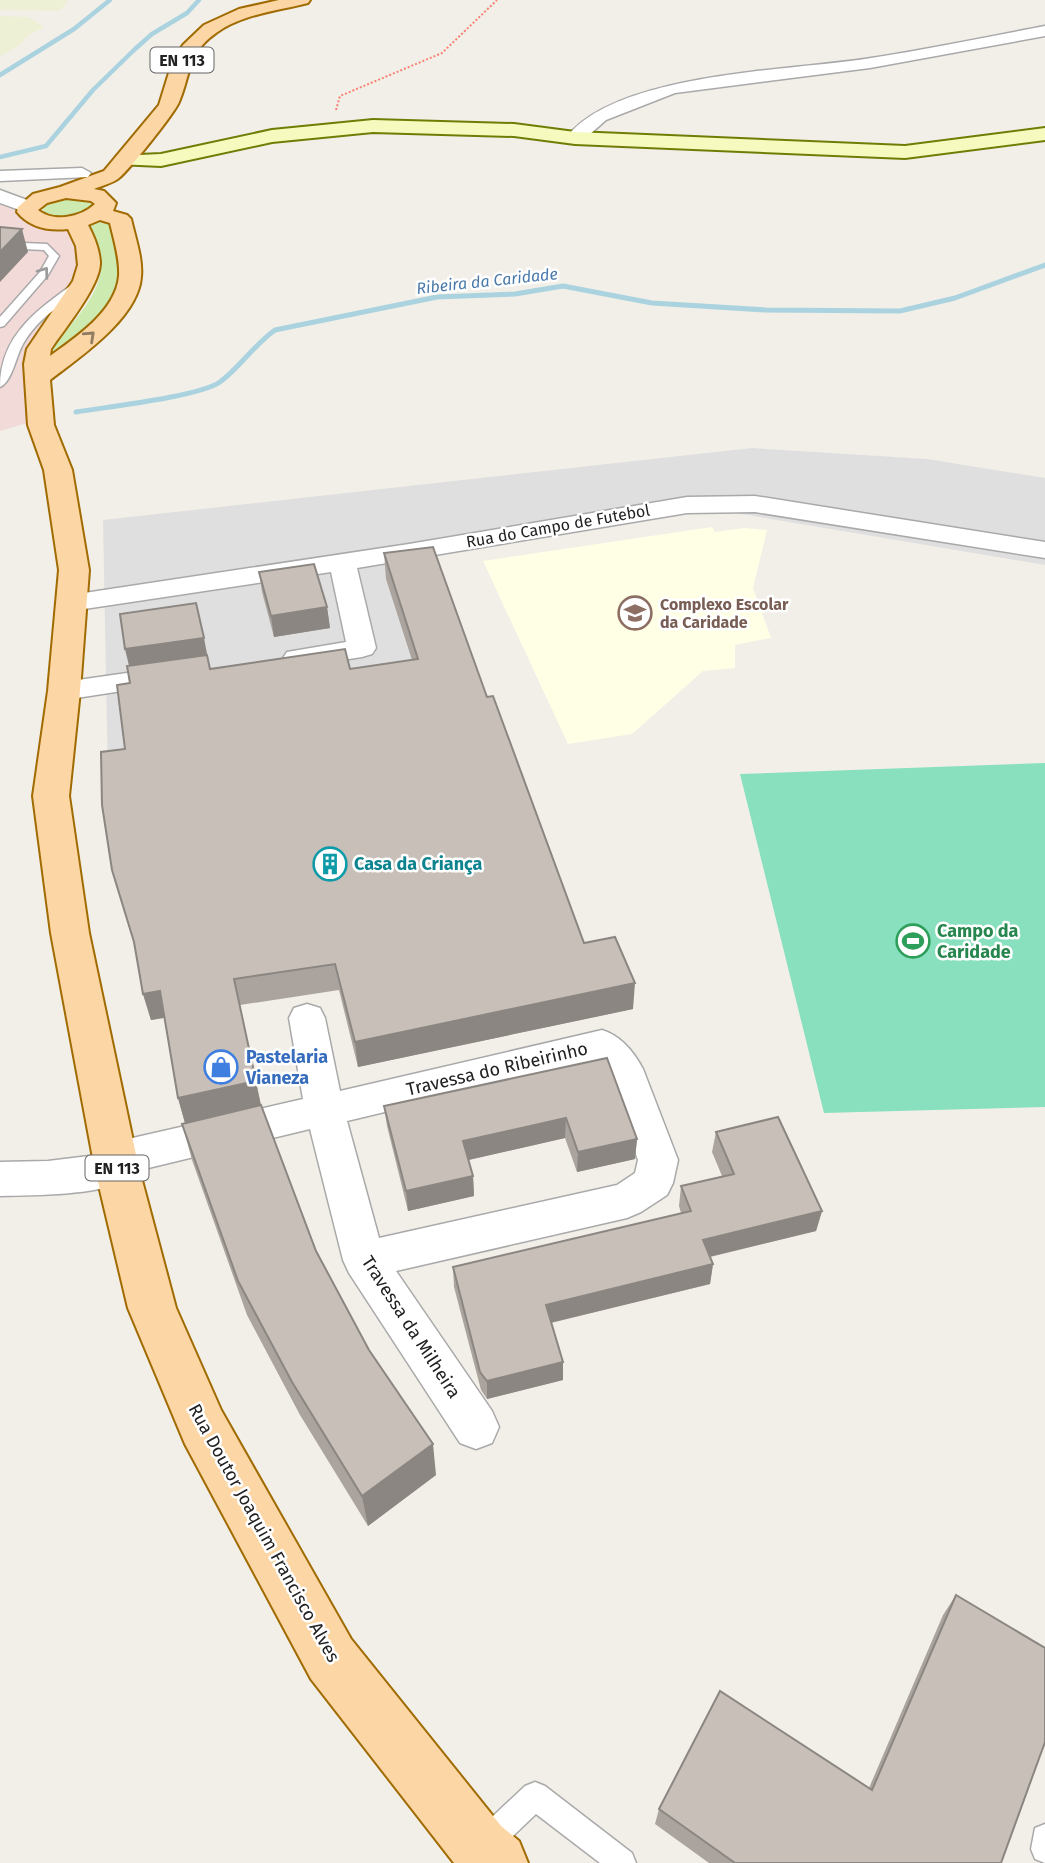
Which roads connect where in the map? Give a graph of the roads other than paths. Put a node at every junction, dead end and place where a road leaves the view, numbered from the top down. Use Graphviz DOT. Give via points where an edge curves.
graph roads {
  1 [pos="302,0"];
  2 [pos="1045,30"];
  3 [pos="1045,134"];
  4 [pos="575,138"];
  5 [pos="124,160"];
  6 [pos="82,173"];
  7 [pos="0,176"];
  8 [pos="109,177"];
  9 [pos="58,194"];
  10 [pos="1,197"];
  11 [pos="101,206"];
  12 [pos="28,207"];
  13 [pos="75,221"];
  14 [pos="0,235"];
  15 [pos="0,245"];
  16 [pos="47,247"];
  17 [pos="84,281"];
  18 [pos="0,324"];
  19 [pos="18,381"];
  20 [pos="1045,550"];
  21 [pos="342,562"];
  22 [pos="71,603"];
  23 [pos="267,662"];
  24 [pos="200,672"];
  25 [pos="64,691"];
  26 [pos="307,1018"];
  27 [pos="324,1109"];
  28 [pos="116,1164"];
  29 [pos="0,1179"];
  30 [pos="364,1260"];
  31 [pos="476,1427"];
  32 [pos="1045,1838"];
  33 [pos="1045,1849"];
  34 [pos="489,1855"];
  35 [pos="622,1863"];
  1 -- 5 [label="main road, EN 113" via="245,12 209,29 181,63 168,106"];
  2 -- 4 [label="street" via="870,63 672,88 600,116"];
  3 -- 4 [label="street" via="984,140 931,152"];
  4 -- 5 [label="street" via="514,130 373,126 272,136 161,160"];
  5 -- 8 [label="main road, EN 113"];
  6 -- 7 [label="street"];
  8 -- 9 [label="main road, EN 113"];
  8 -- 11 [label="main road, EN 113"];
  9 -- 10 [label="street"];
  9 -- 11 [label="main road" via="88,193"];
  9 -- 12 [label="main road, EN 113"];
  10 -- 12 [label="street"];
  11 -- 13 [label="main road"];
  19 -- 11 [label="main road, one-way" via="75,350 105,322 127,289 131,279 120,219"];
  12 -- 13 [label="main road" via="31,217 39,220"];
  13 -- 17 [label="main road" via="89,256"];
  14 -- 16 [label="lane" via="32,239"];
  15 -- 16 [label="lane"];
  18 -- 16 [label="lane, one-way" via="44,273 54,256"];
  17 -- 19 [label="main road, Rua Doutor Joaquim Francisco Alves / EN 113"];
  17 -- 19 [label="lane" via="31,321 15,348"];
  19 -- 22 [label="main road, Rua Doutor Joaquim Francisco Alves / EN 113" via="58,470 74,570"];
  20 -- 21 [label="street, Rua do Campo de Futebol" via="768,506 687,505"];
  21 -- 22 [label="street, Rua do Campo de Futebol"];
  21 -- 23 [label="street" via="362,648"];
  22 -- 25 [label="main road, Rua Doutor Joaquim Francisco Alves / EN 113"];
  24 -- 25 [label="street"];
  25 -- 28 [label="main road, Rua Doutor Joaquim Francisco Alves / EN 113" via="51,796 70,933"];
  26 -- 27 [label="street, Travessa da Milheira"];
  27 -- 28 [label="street, Travessa do Ribeirinho"];
  27 -- 30 [label="street, Travessa da Milheira"];
  27 -- 30 [label="street, Travessa do Ribeirinho" via="602,1045 624,1069 658,1160 653,1183 627,1200"];
  28 -- 29 [label="street, Travessa do Ribeirinho" via="48,1178"];
  28 -- 34 [label="main road, Rua Doutor Joaquim Francisco Alves / EN 113" via="152,1308 203,1427 331,1659"];
  30 -- 31 [label="street, Travessa da Milheira"];
  32 -- 33 [label="lane"];
  34 -- 35 [label="lane" via="535,1796"];
}
